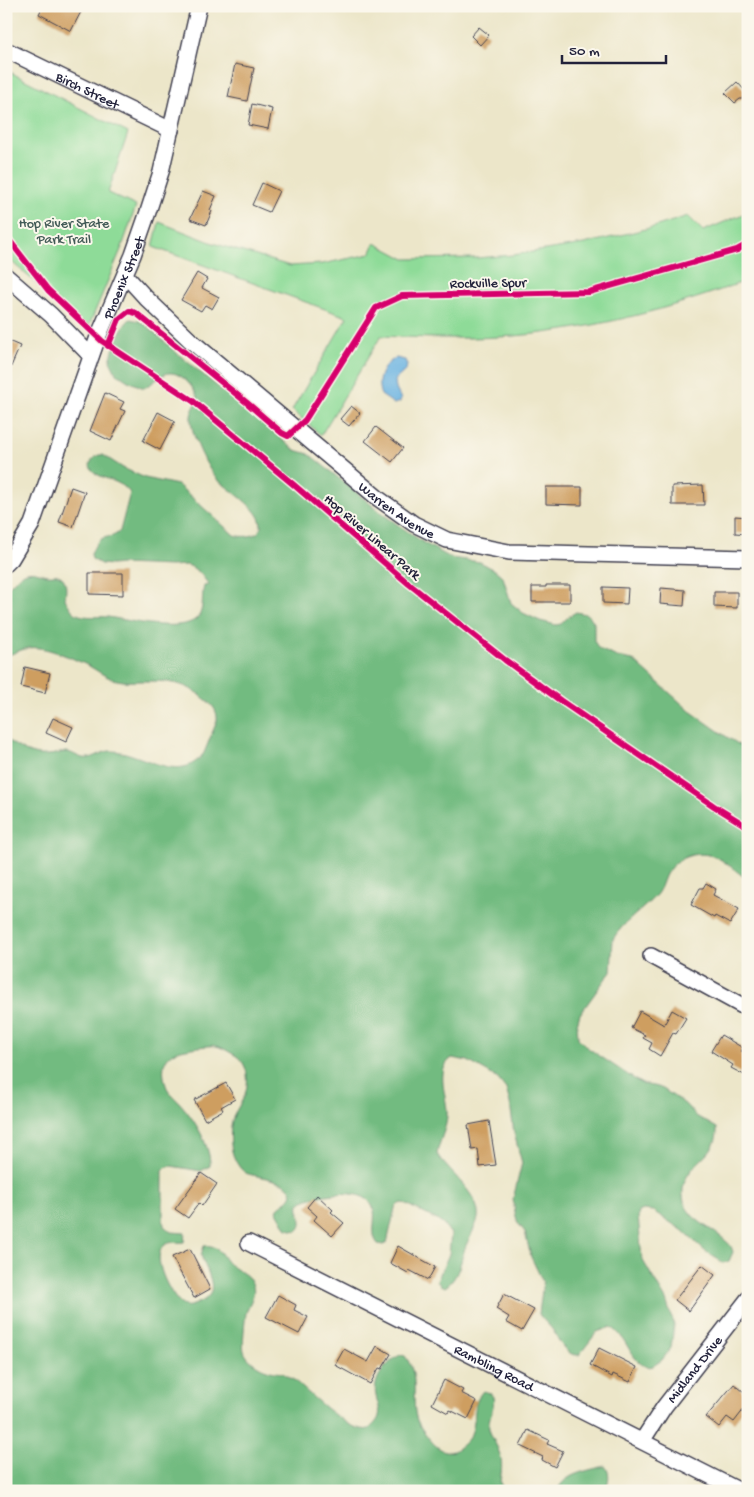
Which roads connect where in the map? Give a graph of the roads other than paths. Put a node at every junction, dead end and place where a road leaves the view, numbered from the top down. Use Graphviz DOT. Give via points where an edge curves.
graph roads {
  1 [pos="199,6"];
  2 [pos="6,50"];
  3 [pos="171,130"];
  4 [pos="125,275"];
  5 [pos="6,276"];
  6 [pos="91,356"];
  7 [pos="748,558"];
  8 [pos="6,564"];
  9 [pos="651,956"];
  10 [pos="748,1009"];
  11 [pos="249,1243"];
  12 [pos="748,1299"];
  13 [pos="642,1441"];
  14 [pos="740,1491"];
  1 -- 3 [label="street, Phoenix Street"];
  2 -- 3 [label="street, Birch Street"];
  3 -- 4 [label="street, Phoenix Street" via="161,172"];
  4 -- 6 [label="street, Phoenix Street"];
  4 -- 7 [label="street, Warren Avenue" via="190,340 379,499 414,524 447,540 509,552"];
  5 -- 6 [label="street"];
  6 -- 8 [label="street, Phoenix Street" via="32,524"];
  9 -- 10 [label="street"];
  11 -- 13 [label="street, Rambling Road"];
  12 -- 13 [label="street, Midland Drive" via="664,1407"];
  13 -- 14 [label="street, Rambling Road"];
}
